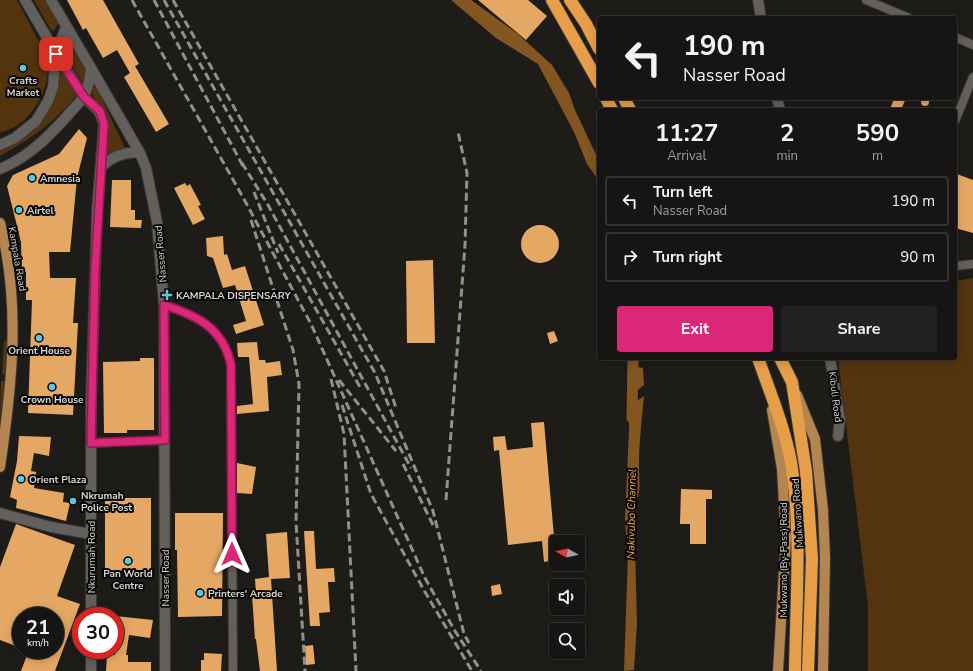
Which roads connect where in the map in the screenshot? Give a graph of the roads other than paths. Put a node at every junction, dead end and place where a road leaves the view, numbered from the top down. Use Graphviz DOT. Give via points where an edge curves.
graph roads {
  1 [pos="25,0"];
  2 [pos="51,0"];
  3 [pos="552,0"];
  4 [pos="570,0"];
  5 [pos="758,0"];
  6 [pos="866,0"];
  7 [pos="761,16"];
  8 [pos="904,16"];
  9 [pos="66,27"];
  10 [pos="957,38"];
  11 [pos="597,45"];
  12 [pos="973,45"];
  13 [pos="56,54"];
  14 [pos="91,68"];
  15 [pos="973,77"];
  16 [pos="597,79"];
  17 [pos="84,97"];
  18 [pos="957,116"];
  19 [pos="0,145"];
  20 [pos="140,153"];
  21 [pos="101,167"];
  22 [pos="0,169"];
  23 [pos="0,223"];
  24 [pos="973,264"];
  25 [pos="957,266"];
  26 [pos="164,305"];
  27 [pos="759,360"];
  28 [pos="781,360"];
  29 [pos="830,360"];
  30 [pos="792,382"];
  31 [pos="769,389"];
  32 [pos="838,436"];
  33 [pos="165,440"];
  34 [pos="91,443"];
  35 [pos="0,467"];
  36 [pos="0,513"];
  37 [pos="91,534"];
  38 [pos="91,607"];
  39 [pos="91,659"];
  40 [pos="91,671"];
  41 [pos="165,671"];
  42 [pos="233,671"];
  43 [pos="778,671"];
  44 [pos="795,671"];
  45 [pos="808,671"];
  46 [pos="823,671"];
  1 -- 13 [label="street, Nkurumah Road"];
  2 -- 9 [label="street, Nasser Road"];
  3 -- 16 [label="highway"];
  4 -- 11 [label="highway"];
  5 -- 7 [label="street"];
  6 -- 8 [label="street"];
  9 -- 13 [label="street"];
  9 -- 14 [label="street, Nasser Road"];
  10 -- 12 [label="street"];
  13 -- 17 [label="street, Nkurumah Road"];
  13 -- 19 [label="street" via="53,87 42,113 22,134"];
  14 -- 17 [label="street"];
  14 -- 20 [label="street, Nasser Road"];
  15 -- 18 [label="street"];
  17 -- 21 [label="street, Nkurumah Road" via="96,107 102,117 104,131"];
  17 -- 22 [label="street" via="38,147"];
  20 -- 21 [label="street" via="122,154 110,159"];
  20 -- 26 [label="street, Nasser Road" via="146,168 157,222"];
  21 -- 34 [label="street, Nkurumah Road" via="95,270"];
  23 -- 35 [label="main road, Kampala Road" via="11,277 14,331 11,380"];
  24 -- 25 [label="street"];
  26 -- 33 [label="street, Nasser Road"];
  26 -- 42 [label="street" via="183,311 214,330 224,343 231,365"];
  27 -- 31 [label="highway, Mukwano (By-Pass) Road"];
  28 -- 30 [label="highway, Mukwano Road"];
  29 -- 32 [label="street, Kibuli Road" via="840,418"];
  30 -- 45 [label="highway, Mukwano Road" via="806,471 811,551"];
  30 -- 46 [label="main road" via="815,439 824,510"];
  31 -- 43 [label="main road" via="782,469 786,538"];
  31 -- 44 [label="highway, Mukwano (By-Pass) Road" via="785,438 797,508"];
  33 -- 34 [label="street"];
  33 -- 41 [label="street, Nasser Road"];
  34 -- 37 [label="street, Nkurumah Road"];
  36 -- 37 [label="street" via="51,527"];
  37 -- 38 [label="street, Nkurumah Road"];
  39 -- 40 [label="street"];
}
